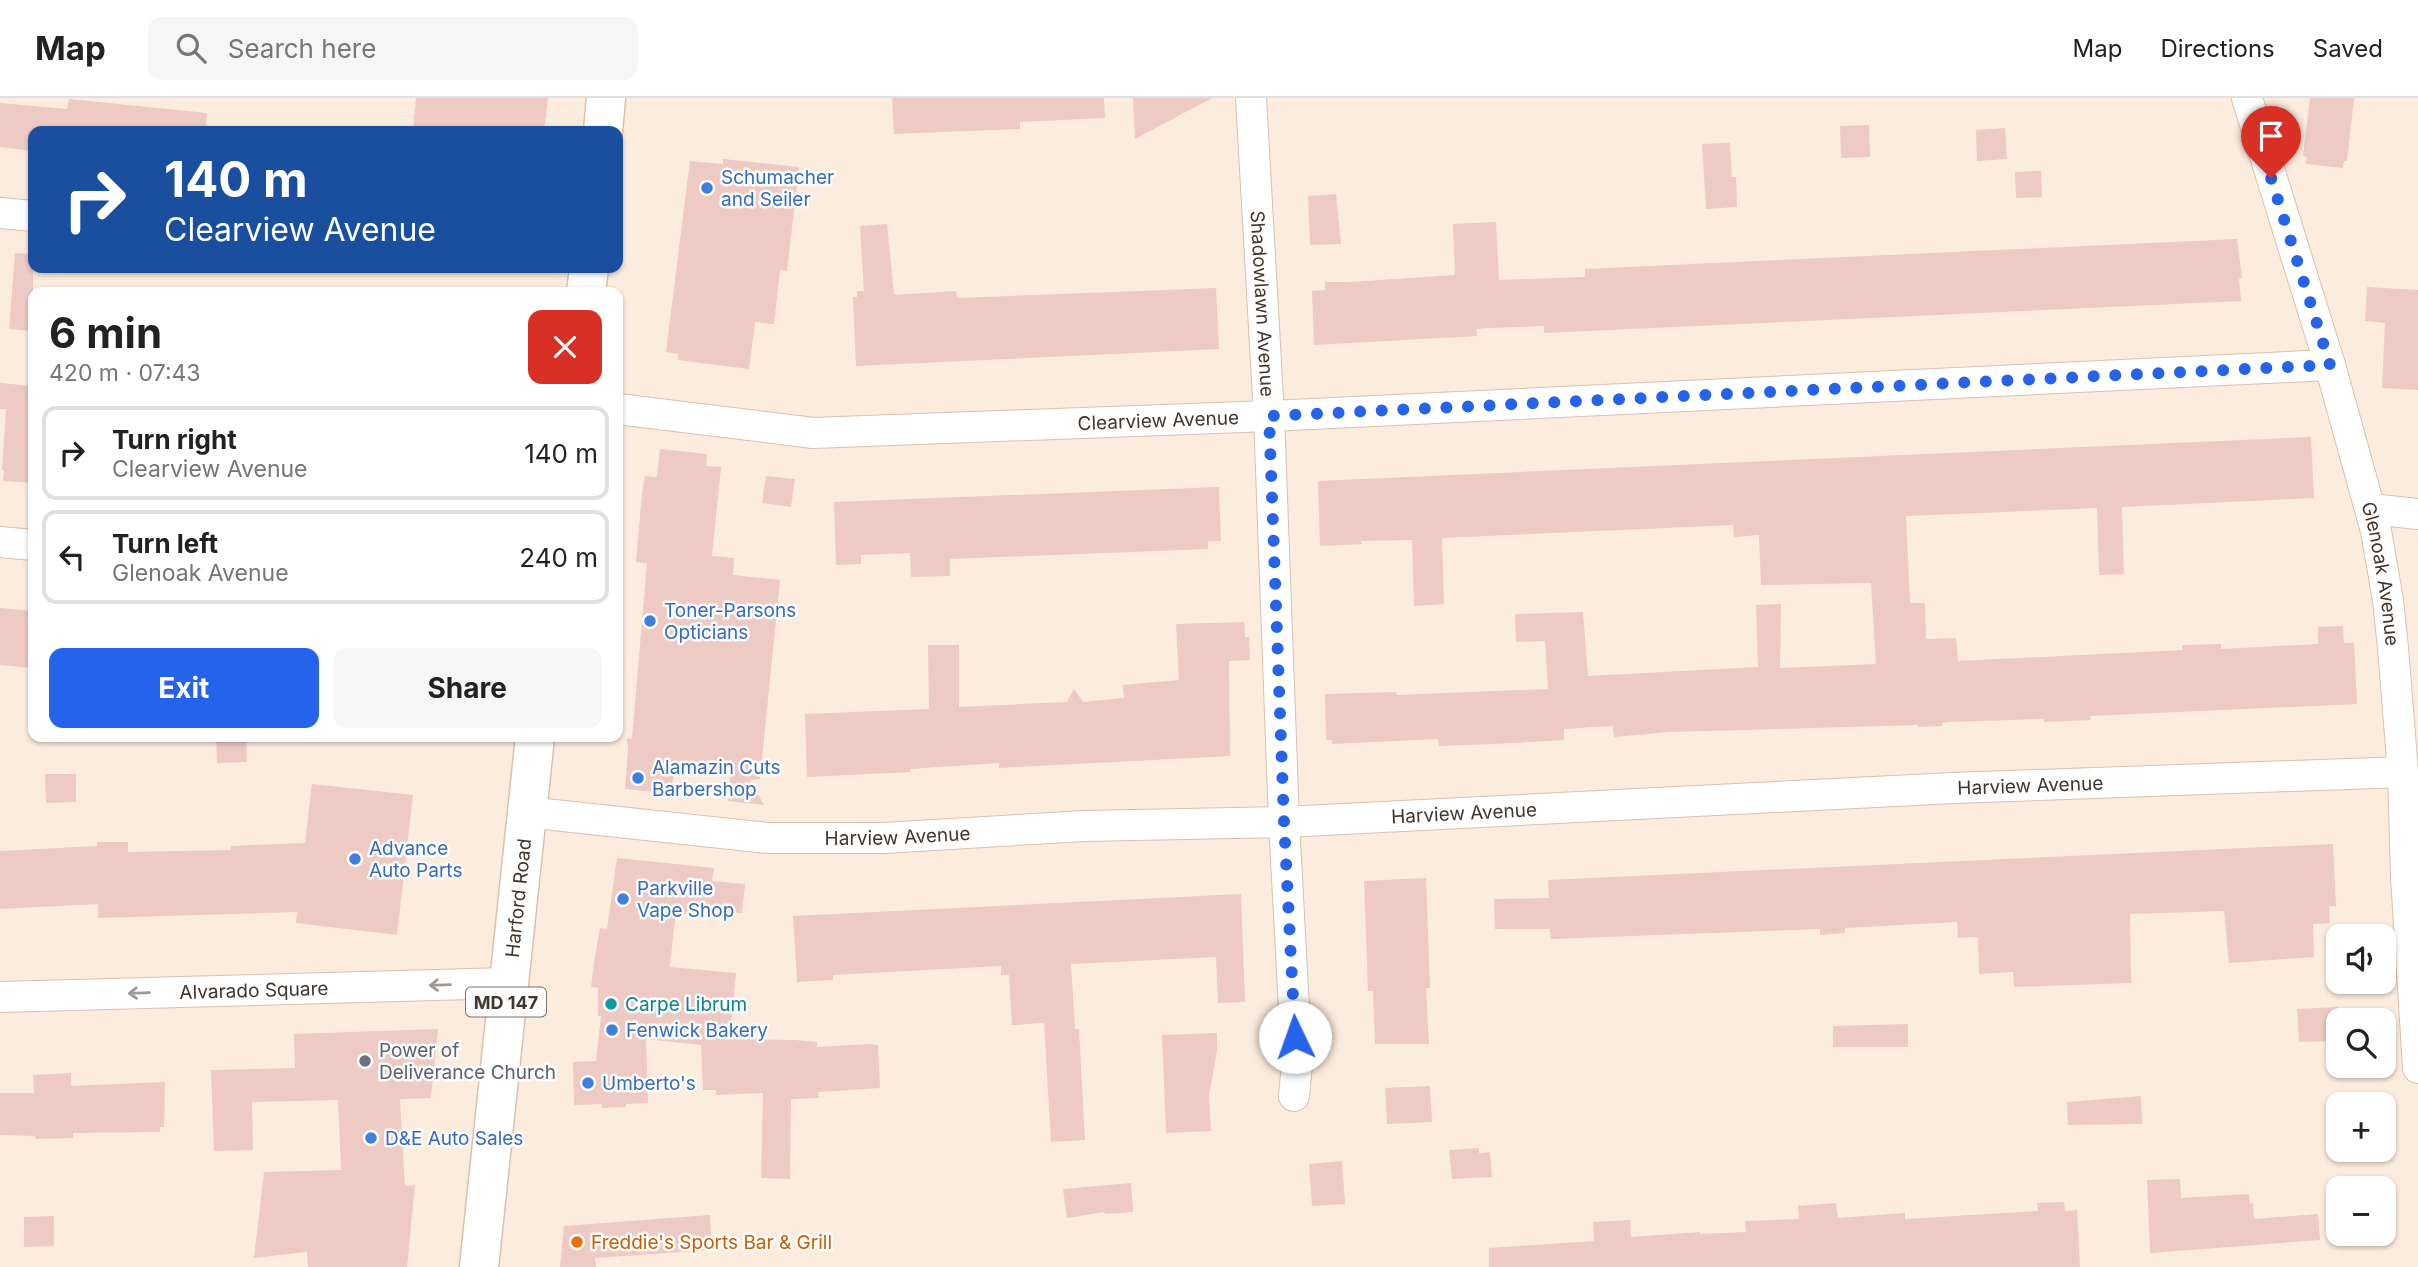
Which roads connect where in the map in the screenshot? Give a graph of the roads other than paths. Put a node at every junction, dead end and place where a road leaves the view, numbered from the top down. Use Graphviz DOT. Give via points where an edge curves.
graph roads {
  1 [pos="606,98"];
  2 [pos="1251,98"];
  3 [pos="2246,98"];
  4 [pos="603,126"];
  5 [pos="0,213"];
  6 [pos="28,216"];
  7 [pos="2330,365"];
  8 [pos="623,409"];
  9 [pos="1269,416"];
  10 [pos="2371,509"];
  11 [pos="2418,514"];
  12 [pos="0,542"];
  13 [pos="28,545"];
  14 [pos="534,742"];
  15 [pos="2403,772"];
  16 [pos="526,812"];
  17 [pos="1284,822"];
  18 [pos="508,983"];
  19 [pos="0,997"];
  20 [pos="2418,1068"];
  21 [pos="1294,1096"];
  22 [pos="479,1267"];
  1 -- 4 [label="main road"];
  2 -- 9 [label="street, Shadowlawn Avenue"];
  3 -- 7 [label="street, Glenoak Avenue"];
  5 -- 6 [label="street"];
  7 -- 9 [label="street, Clearview Avenue"];
  7 -- 10 [label="street, Glenoak Avenue"];
  8 -- 9 [label="street, Clearview Avenue" via="813,433"];
  9 -- 17 [label="street, Shadowlawn Avenue"];
  10 -- 11 [label="street"];
  10 -- 15 [label="street, Glenoak Avenue" via="2388,600"];
  12 -- 13 [label="street"];
  14 -- 16 [label="main road, Harford Road / MD 147"];
  15 -- 17 [label="street, Harview Avenue" via="1953,788"];
  15 -- 20 [label="street, Glenoak Avenue"];
  16 -- 17 [label="street, Harview Avenue" via="805,839"];
  16 -- 18 [label="main road, Harford Road / MD 147"];
  17 -- 21 [label="street, Shadowlawn Avenue" via="1297,1064"];
  18 -- 19 [label="street, Alvarado Square, one-way"];
  18 -- 22 [label="main road, Harford Road / MD 147"];
}
